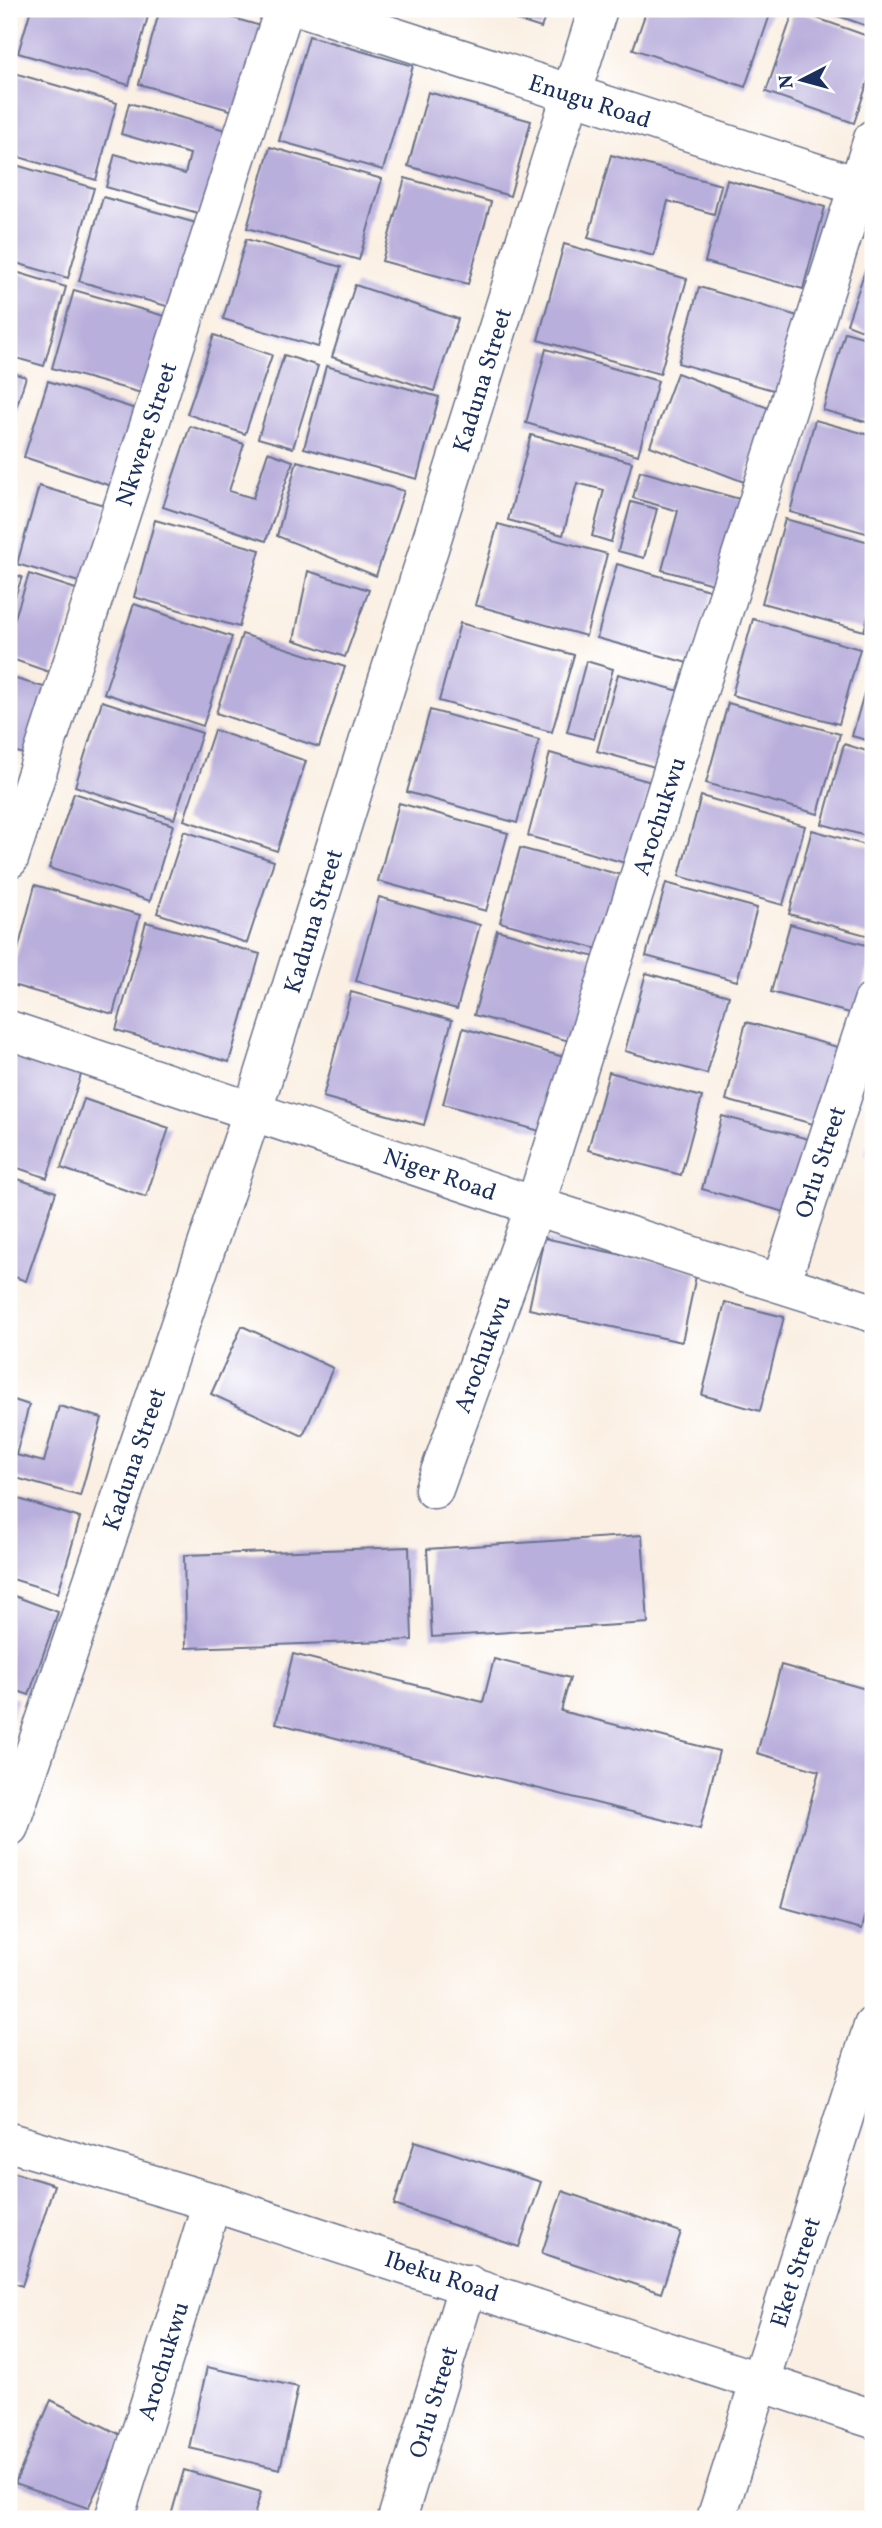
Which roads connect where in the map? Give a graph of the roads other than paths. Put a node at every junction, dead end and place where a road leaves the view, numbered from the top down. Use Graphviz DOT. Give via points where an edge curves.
graph roads {
  1 [pos="284,9"];
  2 [pos="307,9"];
  3 [pos="598,9"];
  4 [pos="571,95"];
  5 [pos="873,139"];
  6 [pos="866,188"];
  7 [pos="9,859"];
  8 [pos="873,1002"];
  9 [pos="9,1030"];
  10 [pos="253,1110"];
  11 [pos="536,1206"];
  12 [pos="781,1282"];
  13 [pos="873,1313"];
  14 [pos="435,1489"];
  15 [pos="9,1826"];
  16 [pos="873,2026"];
  17 [pos="9,2141"];
  18 [pos="212,2202"];
  19 [pos="468,2284"];
  20 [pos="759,2383"];
  21 [pos="873,2419"];
  22 [pos="114,2519"];
  23 [pos="397,2519"];
  24 [pos="716,2519"];
  1 -- 7 [label="street, Nkwere Street"];
  2 -- 4 [label="street, Enugu Road"];
  3 -- 4 [label="street, Kaduna Street"];
  4 -- 6 [label="street, Enugu Road"];
  4 -- 10 [label="street, Kaduna Street"];
  5 -- 6 [label="street, Arochukwu"];
  6 -- 11 [label="street, Arochukwu"];
  8 -- 12 [label="street, Orlu Street"];
  9 -- 10 [label="street, Niger Road"];
  10 -- 11 [label="street, Niger Road"];
  10 -- 15 [label="street, Kaduna Street"];
  11 -- 12 [label="street, Niger Road"];
  11 -- 14 [label="street, Arochukwu"];
  12 -- 13 [label="street, Niger Road"];
  16 -- 20 [label="street, Eket Street"];
  17 -- 18 [label="street, Ibeku Road"];
  18 -- 19 [label="street, Ibeku Road"];
  18 -- 22 [label="street, Arochukwu"];
  19 -- 20 [label="street, Ibeku Road"];
  19 -- 23 [label="street, Orlu Street"];
  20 -- 21 [label="street, Ibeku Road"];
  20 -- 24 [label="street, Eket Street"];
}
